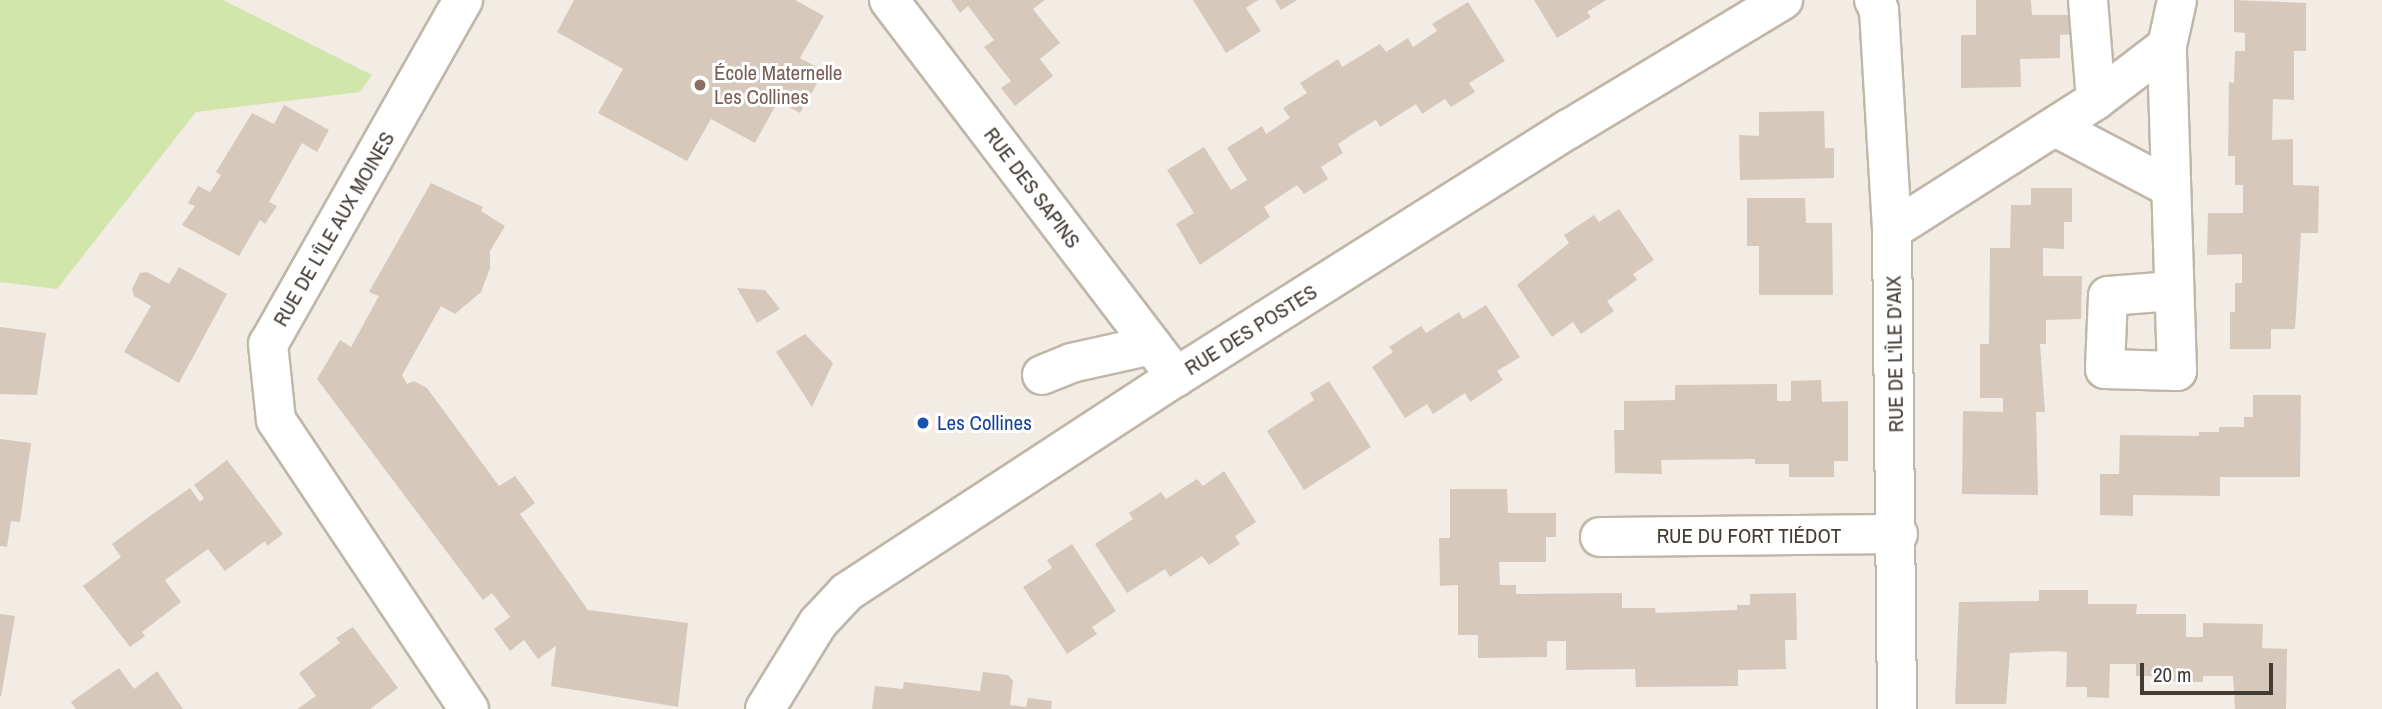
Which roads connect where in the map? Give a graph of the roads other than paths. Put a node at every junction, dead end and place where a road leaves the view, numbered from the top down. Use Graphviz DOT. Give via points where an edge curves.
graph roads {
  1 [pos="463,0"];
  2 [pos="888,0"];
  3 [pos="1783,0"];
  4 [pos="1874,0"];
  5 [pos="2088,0"];
  6 [pos="2178,0"];
  7 [pos="2167,46"];
  8 [pos="2096,100"];
  9 [pos="2055,127"];
  10 [pos="2171,188"];
  11 [pos="1892,230"];
  12 [pos="2173,291"];
  13 [pos="1152,345"];
  14 [pos="1042,375"];
  15 [pos="1176,377"];
  16 [pos="1898,534"];
  17 [pos="1600,537"];
  18 [pos="469,709"];
  19 [pos="765,709"];
  20 [pos="1897,709"];
  1 -- 18 [label="street, RUE DE L'ÎLE AUX MOINES" via="268,344 276,420"];
  2 -- 13 [label="street, RUE DES SAPINS"];
  3 -- 15 [label="street, RUE DES POSTES"];
  4 -- 11 [label="street, RUE DE L'ÎLE D'AIX" via="1879,10"];
  5 -- 8 [label="street"];
  6 -- 7 [label="street"];
  7 -- 8 [label="street"];
  7 -- 10 [label="street"];
  8 -- 9 [label="street"];
  9 -- 10 [label="street"];
  9 -- 11 [label="street"];
  10 -- 12 [label="street"];
  11 -- 16 [label="street, RUE DE L'ÎLE D'AIX"];
  13 -- 14 [label="street" via="1071,363"];
  13 -- 15 [label="street, RUE DES SAPINS"];
  15 -- 19 [label="street, RUE DES POSTES" via="846,592 818,623"];
  16 -- 17 [label="street, RUE DU FORT TIÉDOT"];
  16 -- 20 [label="street, RUE DE L'ÎLE D'AIX"];
}
